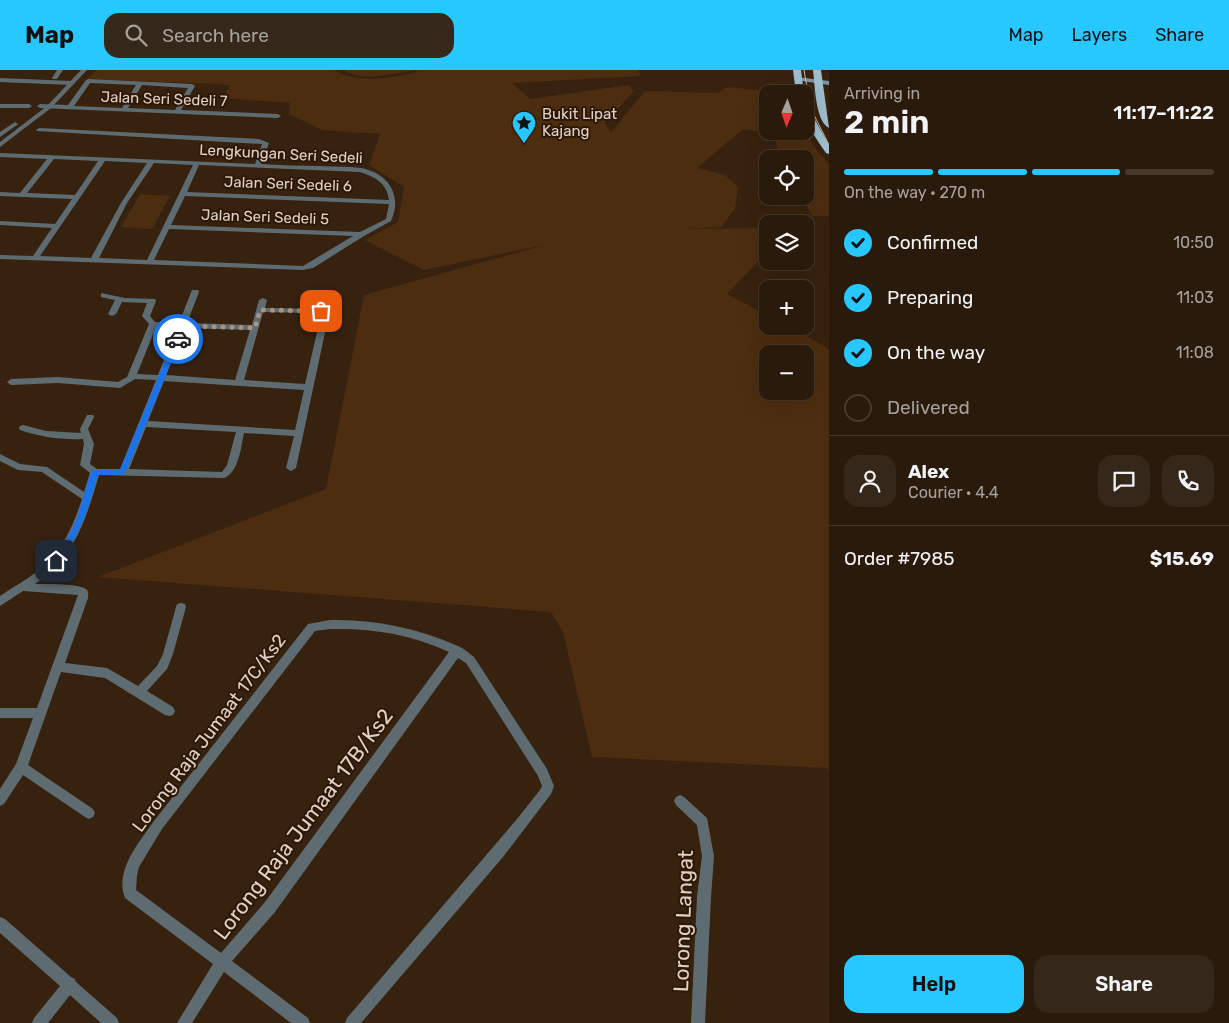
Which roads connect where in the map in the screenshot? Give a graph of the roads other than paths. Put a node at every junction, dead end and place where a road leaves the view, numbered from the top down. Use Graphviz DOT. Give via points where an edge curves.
graph roads {
  1 [pos="6,70"];
  2 [pos="60,70"];
  3 [pos="75,70"];
  4 [pos="84,70"];
  5 [pos="797,70"];
  6 [pos="817,70"];
  7 [pos="822,70"];
  8 [pos="55,78"];
  9 [pos="829,78"];
  10 [pos="0,79"];
  11 [pos="797,82"];
  12 [pos="64,83"];
  13 [pos="72,83"];
  14 [pos="140,84"];
  15 [pos="818,84"];
  16 [pos="829,84"];
  17 [pos="798,85"];
  18 [pos="829,88"];
  19 [pos="829,97"];
  20 [pos="0,106"];
  21 [pos="29,106"];
  22 [pos="40,106"];
  23 [pos="49,106"];
  24 [pos="70,107"];
  25 [pos="821,107"];
  26 [pos="124,109"];
  27 [pos="177,112"];
  28 [pos="278,116"];
  29 [pos="829,125"];
  30 [pos="814,128"];
  31 [pos="39,130"];
  32 [pos="0,135"];
  33 [pos="0,145"];
  34 [pos="829,152"];
  35 [pos="1,156"];
  36 [pos="52,157"];
  37 [pos="104,159"];
  38 [pos="152,162"];
  39 [pos="197,163"];
  40 [pos="257,166"];
  41 [pos="0,194"];
  42 [pos="183,194"];
  43 [pos="22,195"];
  44 [pos="76,197"];
  45 [pos="392,202"];
  46 [pos="0,223"];
  47 [pos="58,226"];
  48 [pos="167,227"];
  49 [pos="361,234"];
  50 [pos="0,257"];
  51 [pos="35,258"];
  52 [pos="94,260"];
  53 [pos="150,262"];
  54 [pos="195,292"];
  55 [pos="104,295"];
  56 [pos="119,299"];
  57 [pos="263,300"];
  58 [pos="260,310"];
  59 [pos="112,314"];
  60 [pos="152,324"];
  61 [pos="183,326"];
  62 [pos="255,328"];
  63 [pos="131,376"];
  64 [pos="163,378"];
  65 [pos="11,382"];
  66 [pos="239,382"];
  67 [pos="309,387"];
  68 [pos="90,417"];
  69 [pos="143,424"];
  70 [pos="23,428"];
  71 [pos="241,430"];
  72 [pos="300,433"];
  73 [pos="86,436"];
  74 [pos="0,457"];
  75 [pos="291,468"];
  76 [pos="95,472"];
  77 [pos="122,472"];
  78 [pos="87,498"];
  79 [pos="21,586"];
  80 [pos="0,602"];
  81 [pos="181,607"];
  82 [pos="457,650"];
  83 [pos="58,667"];
  84 [pos="138,693"];
  85 [pos="169,711"];
  86 [pos="0,713"];
  87 [pos="42,713"];
  88 [pos="21,767"];
  89 [pos="0,800"];
  90 [pos="680,801"];
  91 [pos="90,813"];
  92 [pos="0,924"];
  93 [pos="224,961"];
  94 [pos="70,984"];
  95 [pos="40,1023"];
  96 [pos="112,1023"];
  97 [pos="184,1023"];
  98 [pos="303,1023"];
  99 [pos="352,1023"];
  100 [pos="698,1023"];
  1 -- 10 [label="street"];
  2 -- 8 [label="street"];
  3 -- 12 [label="street"];
  4 -- 13 [label="street"];
  5 -- 11 [label="highway"];
  6 -- 15 [label="highway"];
  7 -- 9 [label="highway"];
  10 -- 12 [label="street"];
  11 -- 15 [label="main road"];
  11 -- 17 [label="highway"];
  12 -- 13 [label="street"];
  12 -- 22 [label="street"];
  13 -- 23 [label="street"];
  14 -- 24 [label="street" via="88,81"];
  14 -- 26 [label="street"];
  14 -- 27 [label="street" via="192,86"];
  15 -- 16 [label="main road"];
  15 -- 18 [label="main road"];
  15 -- 25 [label="highway"];
  19 -- 25 [label="highway"];
  20 -- 21 [label="street"];
  22 -- 23 [label="street, Jalan Seri Sedeli 7"];
  22 -- 32 [label="street"];
  23 -- 24 [label="street, Jalan Seri Sedeli 7"];
  23 -- 33 [label="street"];
  24 -- 26 [label="street, Jalan Seri Sedeli 7"];
  25 -- 29 [label="highway"];
  26 -- 27 [label="street, Jalan Seri Sedeli 7"];
  27 -- 28 [label="street, Jalan Seri Sedeli 7"];
  30 -- 34 [label="highway"];
  31 -- 40 [label="street" via="260,141 266,143 266,148"];
  35 -- 36 [label="street, Lengkungan Seri Sedeli"];
  36 -- 37 [label="street, Lengkungan Seri Sedeli"];
  36 -- 43 [label="street"];
  37 -- 38 [label="street, Lengkungan Seri Sedeli"];
  37 -- 44 [label="street"];
  38 -- 39 [label="street, Lengkungan Seri Sedeli"];
  38 -- 52 [label="street" via="124,203"];
  39 -- 40 [label="street, Lengkungan Seri Sedeli"];
  39 -- 42 [label="street"];
  40 -- 45 [label="street, Lengkungan Seri Sedeli" via="368,172 391,188"];
  41 -- 43 [label="street"];
  42 -- 45 [label="street, Jalan Seri Sedeli 6"];
  42 -- 48 [label="street"];
  43 -- 44 [label="street"];
  44 -- 47 [label="street"];
  45 -- 49 [label="street" via="389,220"];
  46 -- 47 [label="street"];
  47 -- 51 [label="street"];
  48 -- 49 [label="street, Jalan Seri Sedeli 5"];
  48 -- 53 [label="street"];
  49 -- 53 [label="street" via="302,268"];
  50 -- 51 [label="street"];
  51 -- 52 [label="street"];
  52 -- 53 [label="street"];
  54 -- 61 [label="street"];
  55 -- 56 [label="street"];
  56 -- 59 [label="street"];
  56 -- 60 [label="street" via="152,300 146,316"];
  57 -- 58 [label="street"];
  58 -- 62 [label="street"];
  58 -- 67 [label="street" via="321,311 325,314"];
  60 -- 61 [label="street"];
  60 -- 63 [label="street"];
  61 -- 62 [label="street"];
  61 -- 64 [label="street"];
  62 -- 66 [label="street"];
  63 -- 64 [label="street"];
  63 -- 65 [label="street" via="120,385 58,380"];
  64 -- 66 [label="street"];
  64 -- 69 [label="street"];
  66 -- 67 [label="street"];
  67 -- 72 [label="street"];
  68 -- 73 [label="street" via="84,429"];
  69 -- 71 [label="street"];
  69 -- 77 [label="street"];
  70 -- 73 [label="street" via="60,437"];
  71 -- 72 [label="street"];
  71 -- 77 [label="street" via="228,472 224,475"];
  72 -- 75 [label="street"];
  73 -- 76 [label="street" via="89,444 84,465"];
  74 -- 78 [label="street" via="18,467 44,470"];
  76 -- 77 [label="street"];
  76 -- 78 [label="street"];
  78 -- 79 [label="street" via="80,522 64,552 44,572"];
  79 -- 80 [label="street"];
  79 -- 83 [label="street" via="70,589 83,593 83,602"];
  81 -- 84 [label="street" via="168,654 160,669"];
  82 -- 93 [label="street, Lorong Raja Jumaat 17B/Ks2" via="270,907"];
  82 -- 93 [label="street, Lorong Raja Jumaat 17C/Ks2" via="419,634 391,629 332,624 312,627 158,825 136,860 128,880 130,893"];
  82 -- 99 [label="street" via="470,660 543,773 548,786 498,854"];
  83 -- 84 [label="street" via="107,673"];
  83 -- 87 [label="street"];
  84 -- 85 [label="street"];
  86 -- 87 [label="street"];
  87 -- 88 [label="street"];
  88 -- 89 [label="street"];
  88 -- 91 [label="street"];
  90 -- 100 [label="street, Lorong Langat" via="703,822 708,856"];
  92 -- 94 [label="street"];
  93 -- 97 [label="street, Lorong Raja Jumaat 17B/Ks2"];
  93 -- 98 [label="street"];
  94 -- 95 [label="street"];
  94 -- 96 [label="street"];
}
